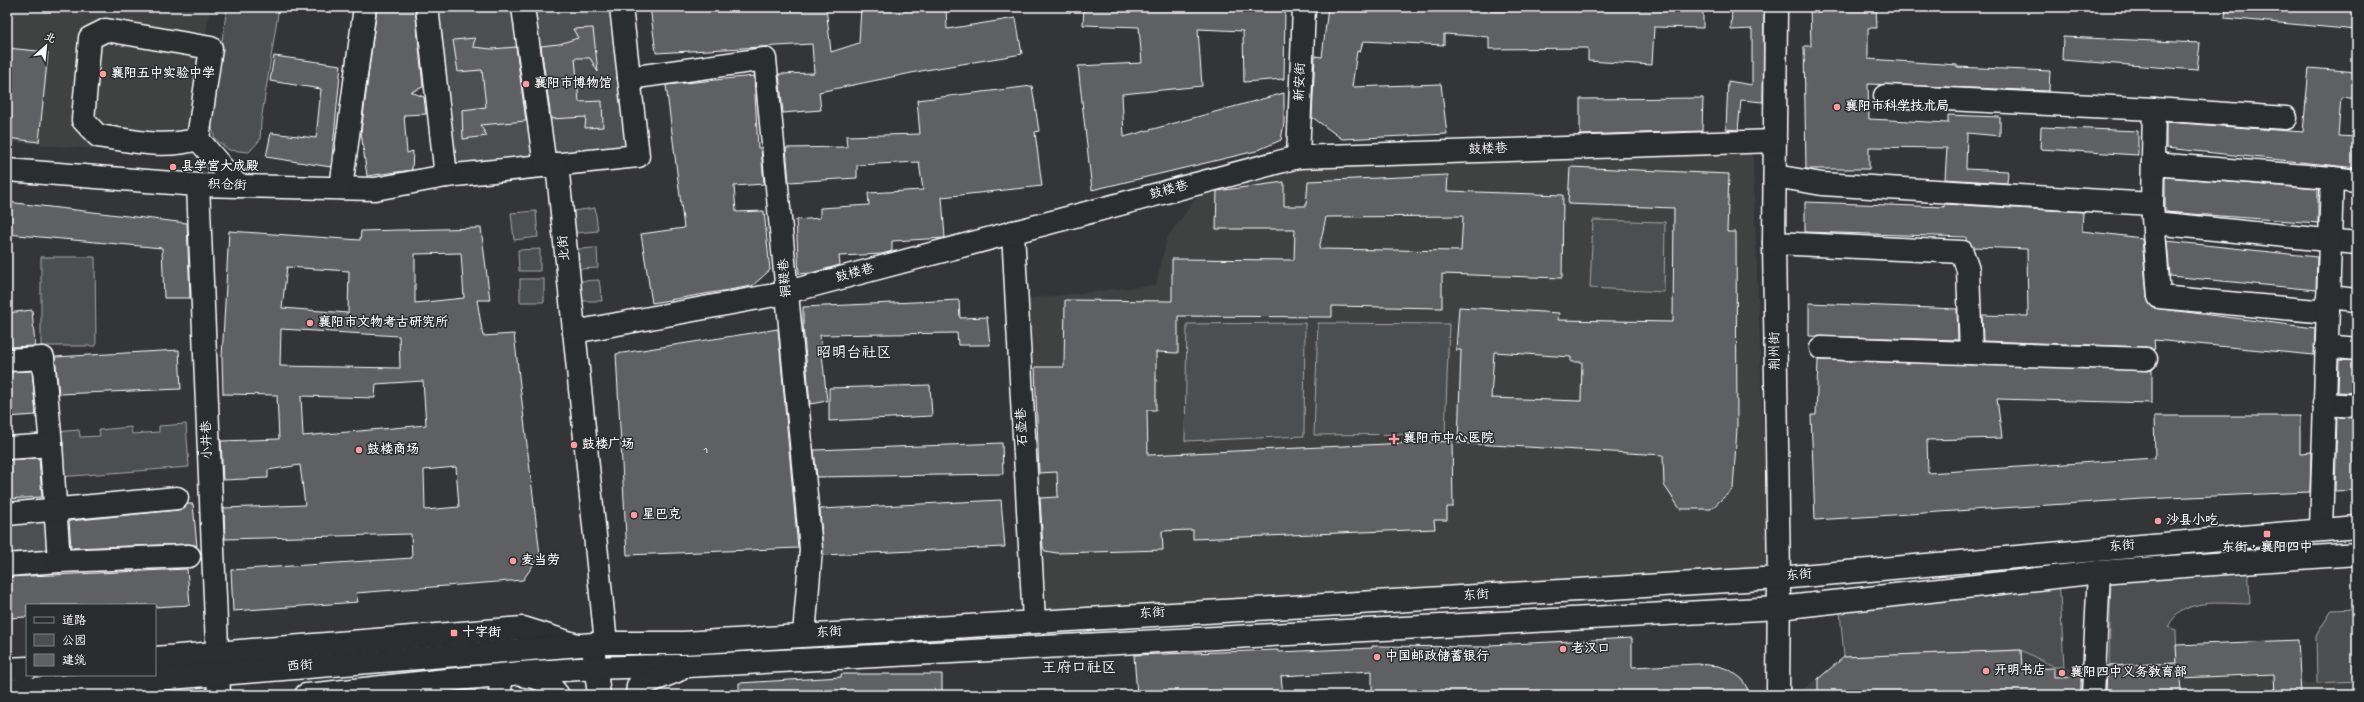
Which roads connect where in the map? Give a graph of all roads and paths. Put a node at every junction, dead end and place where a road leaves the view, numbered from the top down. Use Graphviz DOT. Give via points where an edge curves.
graph roads {
  1 [pos="365,7"];
  2 [pos="427,7"];
  3 [pos="522,7"];
  4 [pos="621,7"];
  5 [pos="1304,7"];
  6 [pos="1776,7"];
  7 [pos="629,78"];
  8 [pos="1885,96"];
  9 [pos="2154,109"];
  10 [pos="2286,118"];
  11 [pos="198,139"];
  12 [pos="1775,141"];
  13 [pos="1298,157"];
  14 [pos="2153,164"];
  15 [pos="551,165"];
  16 [pos="7,170"];
  17 [pos="446,176"];
  18 [pos="1775,176"];
  19 [pos="2332,178"];
  20 [pos="2357,181"];
  21 [pos="198,185"];
  22 [pos="238,186"];
  23 [pos="341,188"];
  24 [pos="2153,214"];
  25 [pos="1013,232"];
  26 [pos="2330,241"];
  27 [pos="1774,243"];
  28 [pos="2357,243"];
  29 [pos="788,292"];
  30 [pos="2357,300"];
  31 [pos="2328,304"];
  32 [pos="574,332"];
  33 [pos="2326,346"];
  34 [pos="1821,348"];
  35 [pos="2357,349"];
  36 [pos="1971,353"];
  37 [pos="2146,359"];
  38 [pos="7,360"];
  39 [pos="2324,404"];
  40 [pos="2357,406"];
  41 [pos="51,445"];
  42 [pos="7,448"];
  43 [pos="177,498"];
  44 [pos="56,509"];
  45 [pos="7,514"];
  46 [pos="2357,527"];
  47 [pos="2321,529"];
  48 [pos="2357,554"];
  49 [pos="189,556"];
  50 [pos="59,561"];
  51 [pos="7,565"];
  52 [pos="2099,572"];
  53 [pos="1779,578"];
  54 [pos="1779,608"];
  55 [pos="1034,621"];
  56 [pos="804,635"];
  57 [pos="598,644"];
  58 [pos="156,658"];
  59 [pos="687,666"];
  60 [pos="621,667"];
  61 [pos="26,668"];
  62 [pos="596,668"];
  63 [pos="7,669"];
  64 [pos="217,674"];
  65 [pos="500,685"];
  66 [pos="7,691"];
  67 [pos="306,695"];
  68 [pos="558,695"];
  69 [pos="599,695"];
  70 [pos="623,695"];
  71 [pos="637,695"];
  72 [pos="1778,695"];
  73 [pos="2093,695"];
  1 -- 23 [label="street"];
  2 -- 17 [label="street"];
  3 -- 15 [label="street, 北街"];
  4 -- 7 [label="street"];
  5 -- 13 [label="street, 新安街"];
  6 -- 12 [label="street, 荆州街"];
  7 -- 15 [label="street, 积仓街" via="638,156"];
  7 -- 29 [label="street, 铜鞮巷" via="765,59"];
  8 -- 9 [label="street"];
  9 -- 10 [label="street"];
  9 -- 14 [label="street"];
  11 -- 11 [label="street" via="211,48 106,30 90,38 82,120 98,136 162,145 178,145"];
  11 -- 22 [label="street"];
  12 -- 13 [label="street, 鼓楼巷"];
  12 -- 18 [label="street, 荆州街"];
  13 -- 25 [label="street, 鼓楼巷"];
  14 -- 19 [label="street"];
  14 -- 24 [label="street"];
  15 -- 17 [label="street, 积仓街"];
  15 -- 32 [label="street, 北街"];
  16 -- 21 [label="street, 积仓街"];
  17 -- 23 [label="street, 积仓街" via="375,189"];
  18 -- 24 [label="street" via="1822,184"];
  18 -- 27 [label="street, 荆州街"];
  19 -- 20 [label="street"];
  19 -- 26 [label="street"];
  21 -- 22 [label="street, 积仓街"];
  21 -- 64 [label="street, 小井巷"];
  22 -- 23 [label="street, 积仓街"];
  24 -- 26 [label="street"];
  24 -- 31 [label="street" via="2159,297"];
  25 -- 29 [label="street, 鼓楼巷"];
  25 -- 55 [label="street, 石壶巷"];
  26 -- 28 [label="street"];
  26 -- 31 [label="street"];
  27 -- 36 [label="street" via="1962,252 1968,270"];
  27 -- 53 [label="street, 荆州街"];
  29 -- 32 [label="street, 鼓楼巷"];
  29 -- 56 [label="street, 铜鞮巷" via="811,549"];
  30 -- 31 [label="street"];
  31 -- 33 [label="street"];
  32 -- 57 [label="street, 北街"];
  33 -- 35 [label="street"];
  33 -- 39 [label="street"];
  34 -- 36 [label="street"];
  36 -- 37 [label="street"];
  38 -- 41 [label="street" via="43,358"];
  39 -- 40 [label="street"];
  39 -- 47 [label="street"];
  41 -- 42 [label="street"];
  41 -- 44 [label="street"];
  43 -- 44 [label="street"];
  44 -- 45 [label="street"];
  44 -- 50 [label="street"];
  46 -- 47 [label="street, 东街"];
  47 -- 53 [label="street, 东街"];
  48 -- 52 [label="street, 东街"];
  49 -- 50 [label="street"];
  50 -- 51 [label="street"];
  52 -- 54 [label="street, 东街"];
  52 -- 73 [label="street"];
  53 -- 54 [label="street, 荆州街"];
  53 -- 55 [label="street, 东街"];
  54 -- 59 [label="street, 东街"];
  54 -- 72 [label="street, 荆州街"];
  55 -- 56 [label="street, 东街"];
  56 -- 57 [label="street, 东街" via="684,643"];
  57 -- 60 [label="street"];
  57 -- 62 [label="street"];
  57 -- 64 [label="street, 西街" via="495,650"];
  58 -- 64 [label="street"];
  59 -- 60 [label="street, 东街"];
  59 -- 71 [label="street" via="638,686"];
  60 -- 62 [label="street, 东街"];
  60 -- 70 [label="street"];
  61 -- 63 [label="street"];
  62 -- 65 [label="street"];
  62 -- 69 [label="street"];
  64 -- 66 [label="street, 西街"];
  65 -- 67 [label="street"];
  65 -- 68 [label="street" via="537,677 551,686"];
}
